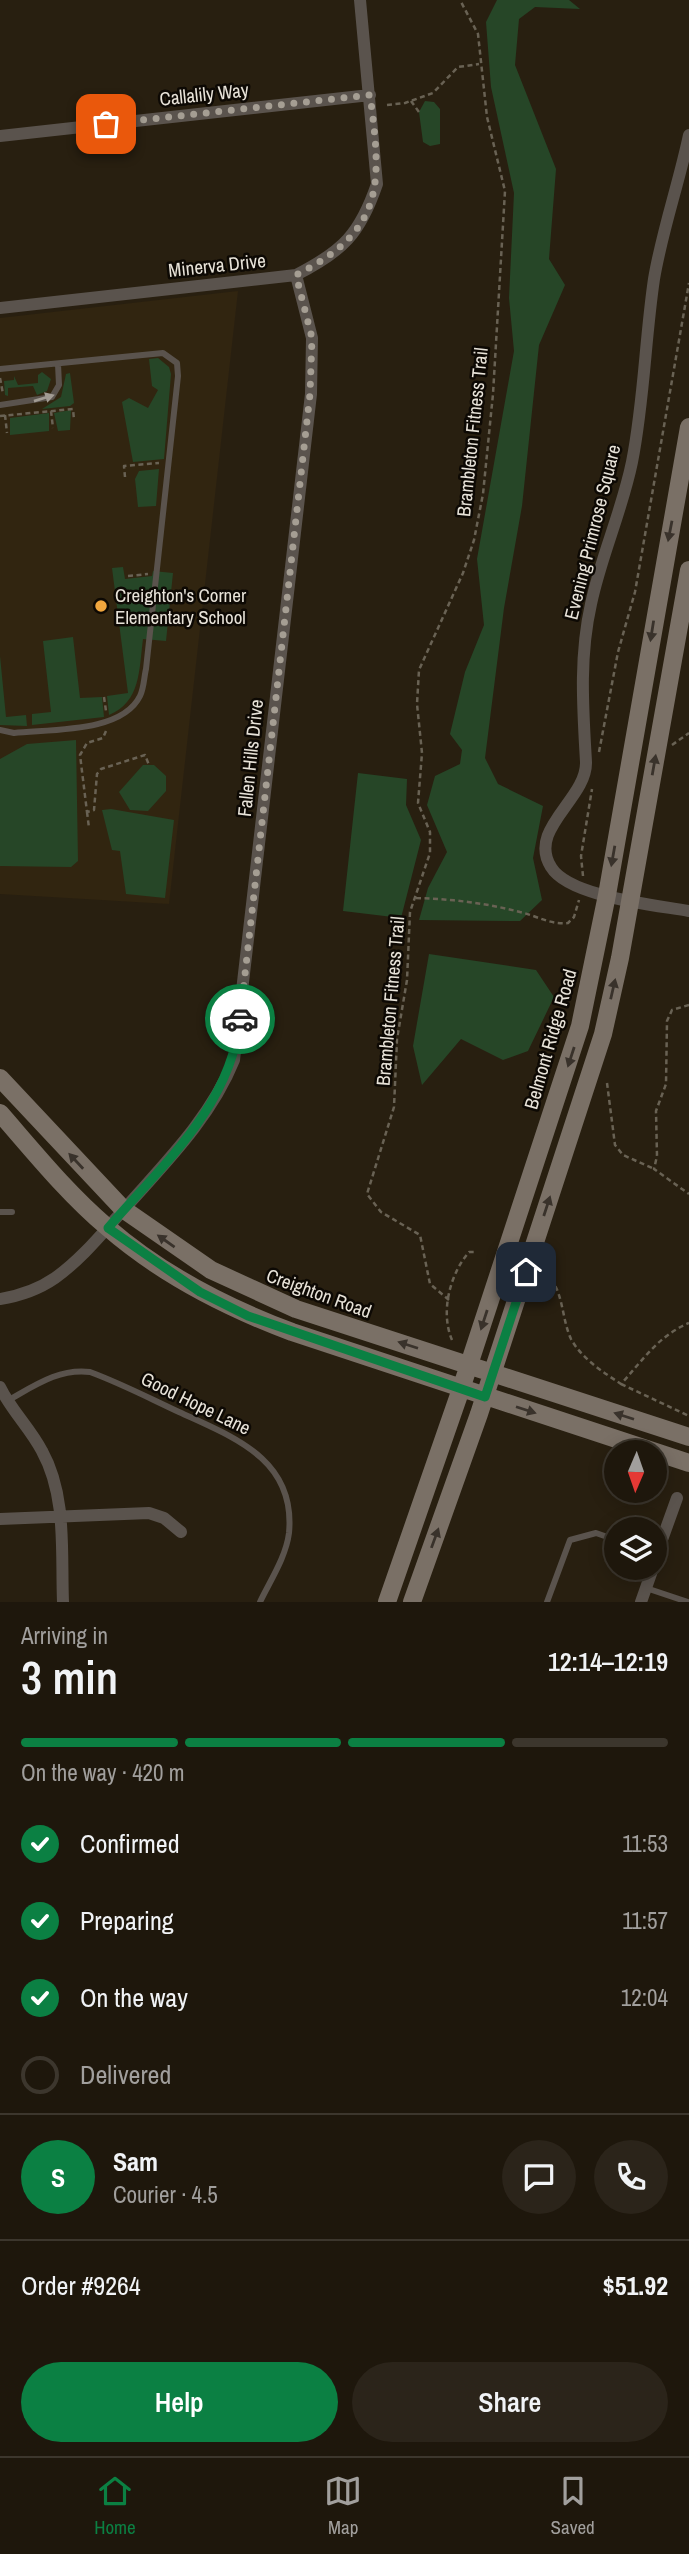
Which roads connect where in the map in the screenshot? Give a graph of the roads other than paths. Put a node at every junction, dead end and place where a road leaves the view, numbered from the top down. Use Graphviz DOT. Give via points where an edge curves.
graph roads {
  1 [pos="360,0"];
  2 [pos="370,95"];
  3 [pos="689,135"];
  4 [pos="0,136"];
  5 [pos="296,275"];
  6 [pos="0,308"];
  7 [pos="58,363"];
  8 [pos="0,369"];
  9 [pos="0,405"];
  10 [pos="689,427"];
  11 [pos="682,500"];
  12 [pos="689,570"];
  13 [pos="0,730"];
  14 [pos="607,895"];
  15 [pos="630,901"];
  16 [pos="689,911"];
  17 [pos="0,1077"];
  18 [pos="0,1114"];
  19 [pos="123,1209"];
  20 [pos="0,1212"];
  21 [pos="12,1212"];
  22 [pos="108,1228"];
  23 [pos="0,1299"];
  24 [pos="469,1365"];
  25 [pos="493,1374"];
  26 [pos="0,1387"];
  27 [pos="461,1389"];
  28 [pos="485,1397"];
  29 [pos="7,1401"];
  30 [pos="689,1437"];
  31 [pos="689,1463"];
  32 [pos="677,1497"];
  33 [pos="60,1517"];
  34 [pos="0,1519"];
  35 [pos="667,1524"];
  36 [pos="181,1532"];
  37 [pos="604,1536"];
  38 [pos="649,1580"];
  39 [pos="646,1588"];
  40 [pos="63,1602"];
  41 [pos="260,1602"];
  42 [pos="387,1602"];
  43 [pos="412,1602"];
  44 [pos="547,1602"];
  45 [pos="641,1602"];
  46 [pos="688,1602"];
  1 -- 2 [label="street, Minerva Drive"];
  2 -- 4 [label="street, Callalily Way"];
  2 -- 5 [label="street, Minerva Drive" via="377,184 369,208 332,257"];
  3 -- 14 [label="street, Evening Primrose Square" via="655,275 632,464 591,603 582,701 586,767 578,789 547,837 549,865 559,877"];
  5 -- 6 [label="street, Minerva Drive"];
  5 -- 19 [label="street, Fallen Hills Drive" via="312,338 310,394 238,1038 234,1059 213,1102"];
  7 -- 8 [label="lane"];
  9 -- 7 [label="lane, one-way" via="52,397 59,385"];
  7 -- 13 [label="lane" via="150,352 171,356 177,363 148,655 140,695 124,716 107,723 14,733"];
  10 -- 11 [label="main road, Belmont Ridge Road"];
  11 -- 14 [label="main road, Belmont Ridge Road, one-way"];
  15 -- 12 [label="main road, one-way"];
  14 -- 15 [label="street, Evening Primrose Square"];
  14 -- 24 [label="main road, Belmont Ridge Road, one-way" via="580,1026"];
  15 -- 16 [label="street, Evening Primrose Square"];
  25 -- 15 [label="main road, one-way" via="603,1034"];
  19 -- 17 [label="main road, Creighton Road, one-way"];
  18 -- 22 [label="main road"];
  19 -- 22 [label="street, Fallen Hills Drive"];
  24 -- 19 [label="main road, Creighton Road, one-way" via="253,1292 179,1250"];
  20 -- 21 [label="lane"];
  22 -- 23 [label="street, Fallen Hills Drive" via="53,1279"];
  22 -- 27 [label="main road" via="200,1292 248,1316"];
  24 -- 25 [label="main road, Creighton Road"];
  24 -- 27 [label="main road, Belmont Ridge Road"];
  25 -- 28 [label="main road"];
  30 -- 25 [label="main road, Creighton Road, one-way"];
  26 -- 29 [label="street"];
  27 -- 28 [label="main road"];
  27 -- 42 [label="main road, Belmont Ridge Road"];
  28 -- 31 [label="main road, one-way"];
  43 -- 28 [label="main road, one-way"];
  29 -- 33 [label="street" via="41,1450 57,1491"];
  29 -- 41 [label="lane, Good Hope Lane" via="60,1374 90,1372 246,1443 273,1469 289,1512 286,1547"];
  32 -- 35 [label="street"];
  33 -- 34 [label="street"];
  33 -- 36 [label="street" via="149,1513"];
  33 -- 40 [label="street"];
  37 -- 44 [label="lane" via="570,1540"];
  38 -- 39 [label="street"];
  39 -- 45 [label="street"];
  39 -- 46 [label="lane"];
}
